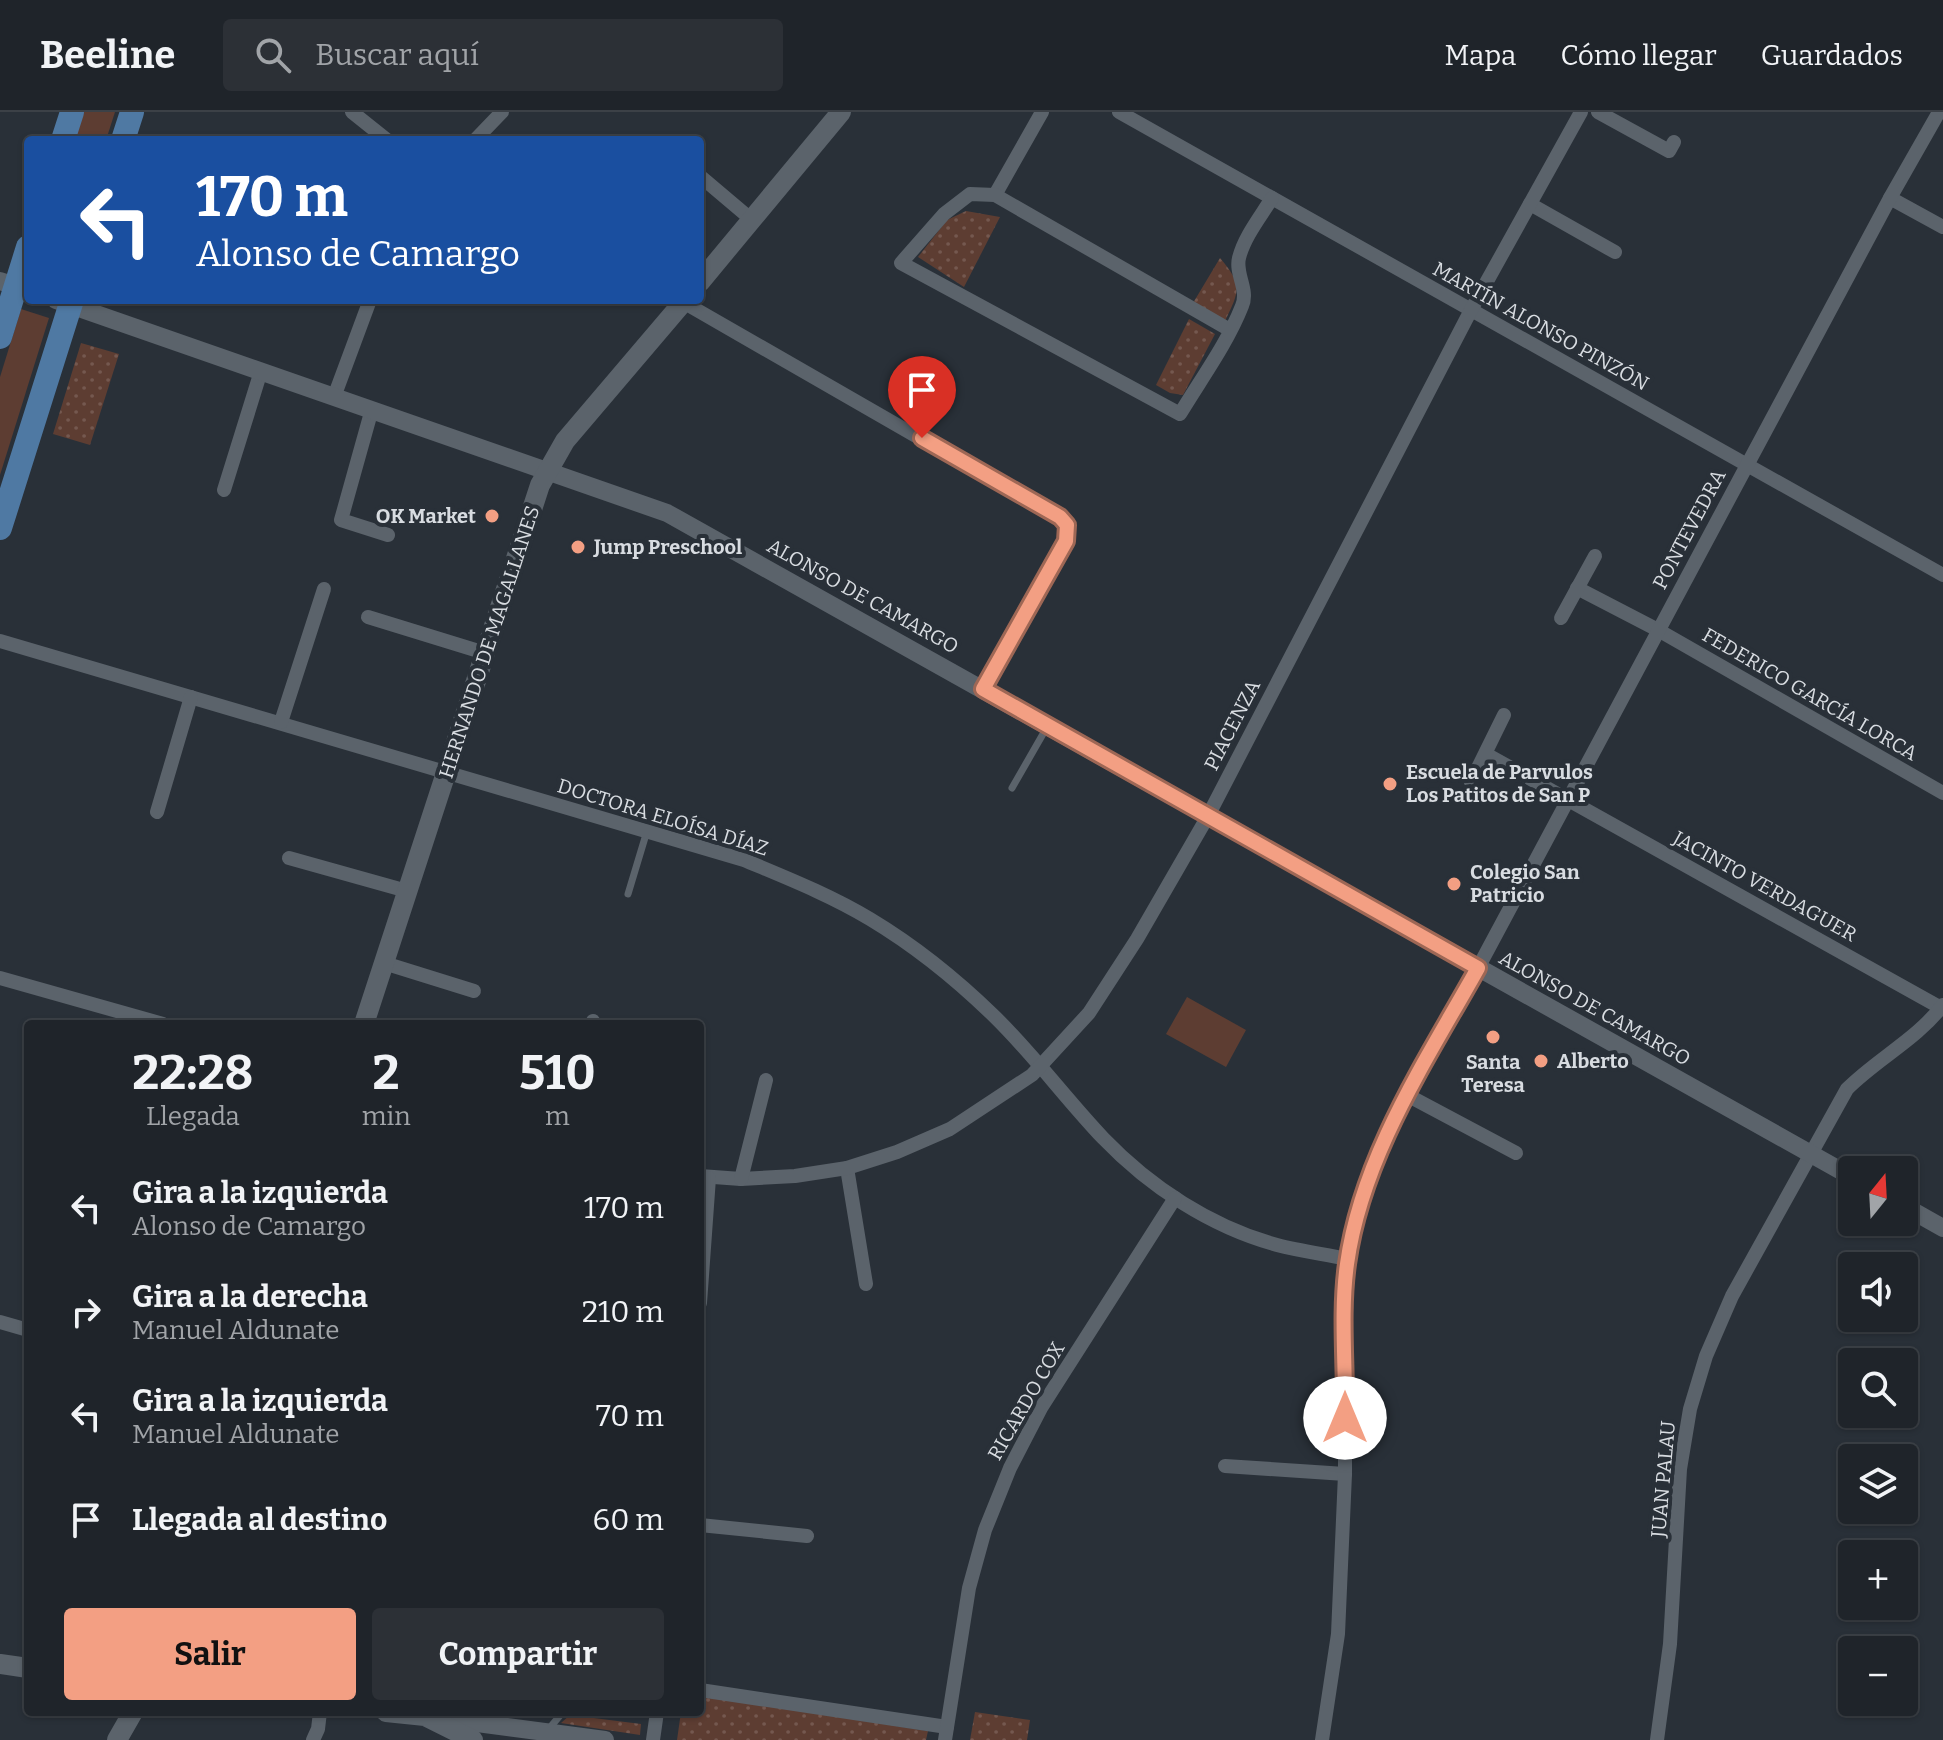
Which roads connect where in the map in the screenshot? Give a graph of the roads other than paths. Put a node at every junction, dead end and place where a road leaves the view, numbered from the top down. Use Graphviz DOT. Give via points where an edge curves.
graph roads {
  1 [pos="132,112"];
  2 [pos="352,112"];
  3 [pos="502,112"];
  4 [pos="1042,112"];
  5 [pos="1119,112"];
  6 [pos="1581,112"];
  7 [pos="1598,112"];
  8 [pos="1939,112"];
  9 [pos="839,113"];
  10 [pos="124,136"];
  11 [pos="382,136"];
  12 [pos="479,136"];
  13 [pos="1674,142"];
  14 [pos="704,179"];
  15 [pos="995,195"];
  16 [pos="1272,198"];
  17 [pos="1890,198"];
  18 [pos="1530,204"];
  19 [pos="752,220"];
  20 [pos="1943,227"];
  21 [pos="1615,252"];
  22 [pos="24,259"];
  23 [pos="704,277"];
  24 [pos="15,286"];
  25 [pos="65,304"];
  26 [pos="72,304"];
  27 [pos="369,304"];
  28 [pos="681,304"];
  29 [pos="689,304"];
  30 [pos="1471,310"];
  31 [pos="1230,330"];
  32 [pos="0,337"];
  33 [pos="261,371"];
  34 [pos="334,397"];
  35 [pos="372,409"];
  36 [pos="1746,464"];
  37 [pos="548,470"];
  38 [pos="224,490"];
  39 [pos="0,528"];
  40 [pos="388,535"];
  41 [pos="1595,556"];
  42 [pos="1941,570"];
  43 [pos="1577,588"];
  44 [pos="324,589"];
  45 [pos="368,617"];
  46 [pos="1561,618"];
  47 [pos="1658,630"];
  48 [pos="0,641"];
  49 [pos="485,653"];
  50 [pos="983,689"];
  51 [pos="191,697"];
  52 [pos="1504,715"];
  53 [pos="281,722"];
  54 [pos="1048,726"];
  55 [pos="1486,754"];
  56 [pos="447,772"];
  57 [pos="1471,782"];
  58 [pos="1012,788"];
  59 [pos="1943,793"];
  60 [pos="1569,799"];
  61 [pos="157,812"];
  62 [pos="1208,816"];
  63 [pos="647,831"];
  64 [pos="289,858"];
  65 [pos="407,891"];
  66 [pos="628,894"];
  67 [pos="384,963"];
  68 [pos="1478,968"];
  69 [pos="0,978"];
  70 [pos="474,991"];
  71 [pos="1942,1007"];
  72 [pos="123,1019"];
  73 [pos="365,1020"];
  74 [pos="1040,1068"];
  75 [pos="766,1080"];
  76 [pos="1407,1095"];
  77 [pos="1516,1153"];
  78 [pos="1811,1154"];
  79 [pos="847,1168"];
  80 [pos="1838,1169"];
  81 [pos="704,1177"];
  82 [pos="741,1179"];
  83 [pos="1175,1198"];
  84 [pos="1918,1214"];
  85 [pos="1943,1228"];
  86 [pos="1348,1259"];
  87 [pos="866,1284"];
  88 [pos="0,1322"];
  89 [pos="24,1329"];
  90 [pos="1225,1466"];
  91 [pos="1345,1474"];
  92 [pos="704,1525"];
  93 [pos="807,1536"];
  94 [pos="0,1664"];
  95 [pos="24,1667"];
  96 [pos="704,1691"];
  97 [pos="131,1716"];
  98 [pos="320,1716"];
  99 [pos="425,1716"];
  100 [pos="560,1716"];
  101 [pos="656,1716"];
  102 [pos="546,1732"];
  103 [pos="946,1734"];
  104 [pos="117,1740"];
  105 [pos="313,1740"];
  106 [pos="473,1740"];
  107 [pos="605,1740"];
  108 [pos="653,1740"];
  109 [pos="1322,1740"];
  110 [pos="1657,1740"];
  1 -- 10 [label="main road"];
  2 -- 11 [label="street"];
  3 -- 12 [label="street"];
  4 -- 15 [label="street"];
  5 -- 16 [label="street, MARTÍN ALONSO PINZÓN"];
  6 -- 18 [label="street, PIACENZA"];
  7 -- 13 [label="street" via="1669,151"];
  8 -- 17 [label="street, PONTEVEDRA"];
  9 -- 19 [label="main road"];
  14 -- 19 [label="street"];
  15 -- 31 [label="street"];
  15 -- 31 [label="street" via="970,194 944,214 901,263 1180,414"];
  16 -- 30 [label="street, MARTÍN ALONSO PINZÓN"];
  16 -- 31 [label="street" via="1238,260 1244,303"];
  17 -- 20 [label="street"];
  17 -- 36 [label="street, PONTEVEDRA"];
  18 -- 21 [label="street"];
  18 -- 30 [label="street, PIACENZA"];
  19 -- 23 [label="main road"];
  22 -- 24 [label="main road"];
  24 -- 32 [label="main road"];
  25 -- 39 [label="main road"];
  26 -- 33 [label="street, ALONSO DE CAMARGO"];
  27 -- 34 [label="street"];
  28 -- 37 [label="main road, HERNANDO DE MAGALLANES" via="565,441"];
  29 -- 50 [label="street" via="1064,521 1066,541"];
  30 -- 36 [label="street, MARTÍN ALONSO PINZÓN"];
  30 -- 62 [label="street, PIACENZA"];
  33 -- 34 [label="street, ALONSO DE CAMARGO"];
  33 -- 38 [label="street"];
  34 -- 35 [label="street, ALONSO DE CAMARGO"];
  35 -- 37 [label="street, ALONSO DE CAMARGO"];
  35 -- 40 [label="street" via="341,520"];
  36 -- 42 [label="street, MARTÍN ALONSO PINZÓN"];
  36 -- 47 [label="street, PONTEVEDRA"];
  37 -- 49 [label="main road, HERNANDO DE MAGALLANES"];
  37 -- 50 [label="street, ALONSO DE CAMARGO" via="667,513"];
  41 -- 43 [label="street"];
  43 -- 46 [label="street"];
  43 -- 47 [label="street, FEDERICO GARCÍA LORCA"];
  44 -- 53 [label="street"];
  45 -- 49 [label="street"];
  47 -- 59 [label="street, FEDERICO GARCÍA LORCA"];
  47 -- 60 [label="street, PONTEVEDRA"];
  48 -- 51 [label="street, DOCTORA ELOÍSA DÍAZ"];
  49 -- 56 [label="main road, HERNANDO DE MAGALLANES"];
  50 -- 54 [label="street, ALONSO DE CAMARGO"];
  51 -- 53 [label="street, DOCTORA ELOÍSA DÍAZ"];
  51 -- 61 [label="street"];
  52 -- 55 [label="street"];
  53 -- 56 [label="street, DOCTORA ELOÍSA DÍAZ"];
  54 -- 58 [label="lane"];
  54 -- 62 [label="street, ALONSO DE CAMARGO"];
  55 -- 57 [label="street"];
  55 -- 60 [label="street, JACINTO VERDAGUER"];
  56 -- 63 [label="street, DOCTORA ELOÍSA DÍAZ"];
  56 -- 65 [label="main road, HERNANDO DE MAGALLANES"];
  60 -- 68 [label="street, PONTEVEDRA"];
  60 -- 71 [label="street, JACINTO VERDAGUER"];
  62 -- 68 [label="street, ALONSO DE CAMARGO"];
  62 -- 74 [label="street, PIACENZA" via="1103,994"];
  63 -- 66 [label="lane"];
  63 -- 74 [label="street, DOCTORA ELOÍSA DÍAZ" via="744,860 870,919 949,976"];
  64 -- 65 [label="street"];
  65 -- 67 [label="main road, HERNANDO DE MAGALLANES"];
  67 -- 70 [label="street"];
  67 -- 73 [label="main road, HERNANDO DE MAGALLANES"];
  68 -- 76 [label="street, PONTEVEDRA"];
  68 -- 78 [label="street, ALONSO DE CAMARGO"];
  69 -- 72 [label="street"];
  71 -- 78 [label="street, JUAN PALAU" via="1847,1089"];
  74 -- 79 [label="street, PIACENZA" via="950,1129"];
  74 -- 83 [label="street, DOCTORA ELOÍSA DÍAZ" via="1105,1140"];
  75 -- 82 [label="street"];
  76 -- 77 [label="street"];
  76 -- 86 [label="street, PONTEVEDRA" via="1368,1184"];
  78 -- 80 [label="street, ALONSO DE CAMARGO"];
  78 -- 110 [label="street, JUAN PALAU" via="1732,1296 1690,1409"];
  79 -- 82 [label="street, PIACENZA"];
  79 -- 87 [label="street"];
  81 -- 82 [label="street, PIACENZA"];
  83 -- 86 [label="street, DOCTORA ELOÍSA DÍAZ" via="1200,1214 1277,1245"];
  83 -- 103 [label="street, RICARDO COX" via="1041,1408 1010,1468 969,1588"];
  84 -- 85 [label="street"];
  86 -- 91 [label="street, PONTEVEDRA"];
  88 -- 89 [label="street"];
  90 -- 91 [label="street"];
  91 -- 109 [label="street, PONTEVEDRA" via="1338,1634"];
  92 -- 93 [label="street"];
  94 -- 95 [label="main road"];
  96 -- 103 [label="street"];
  97 -- 104 [label="main road"];
  98 -- 105 [label="street"];
  99 -- 102 [label="street"];
  99 -- 106 [label="main road"];
  100 -- 102 [label="lane"];
  101 -- 108 [label="street"];
  102 -- 107 [label="street"];
}
